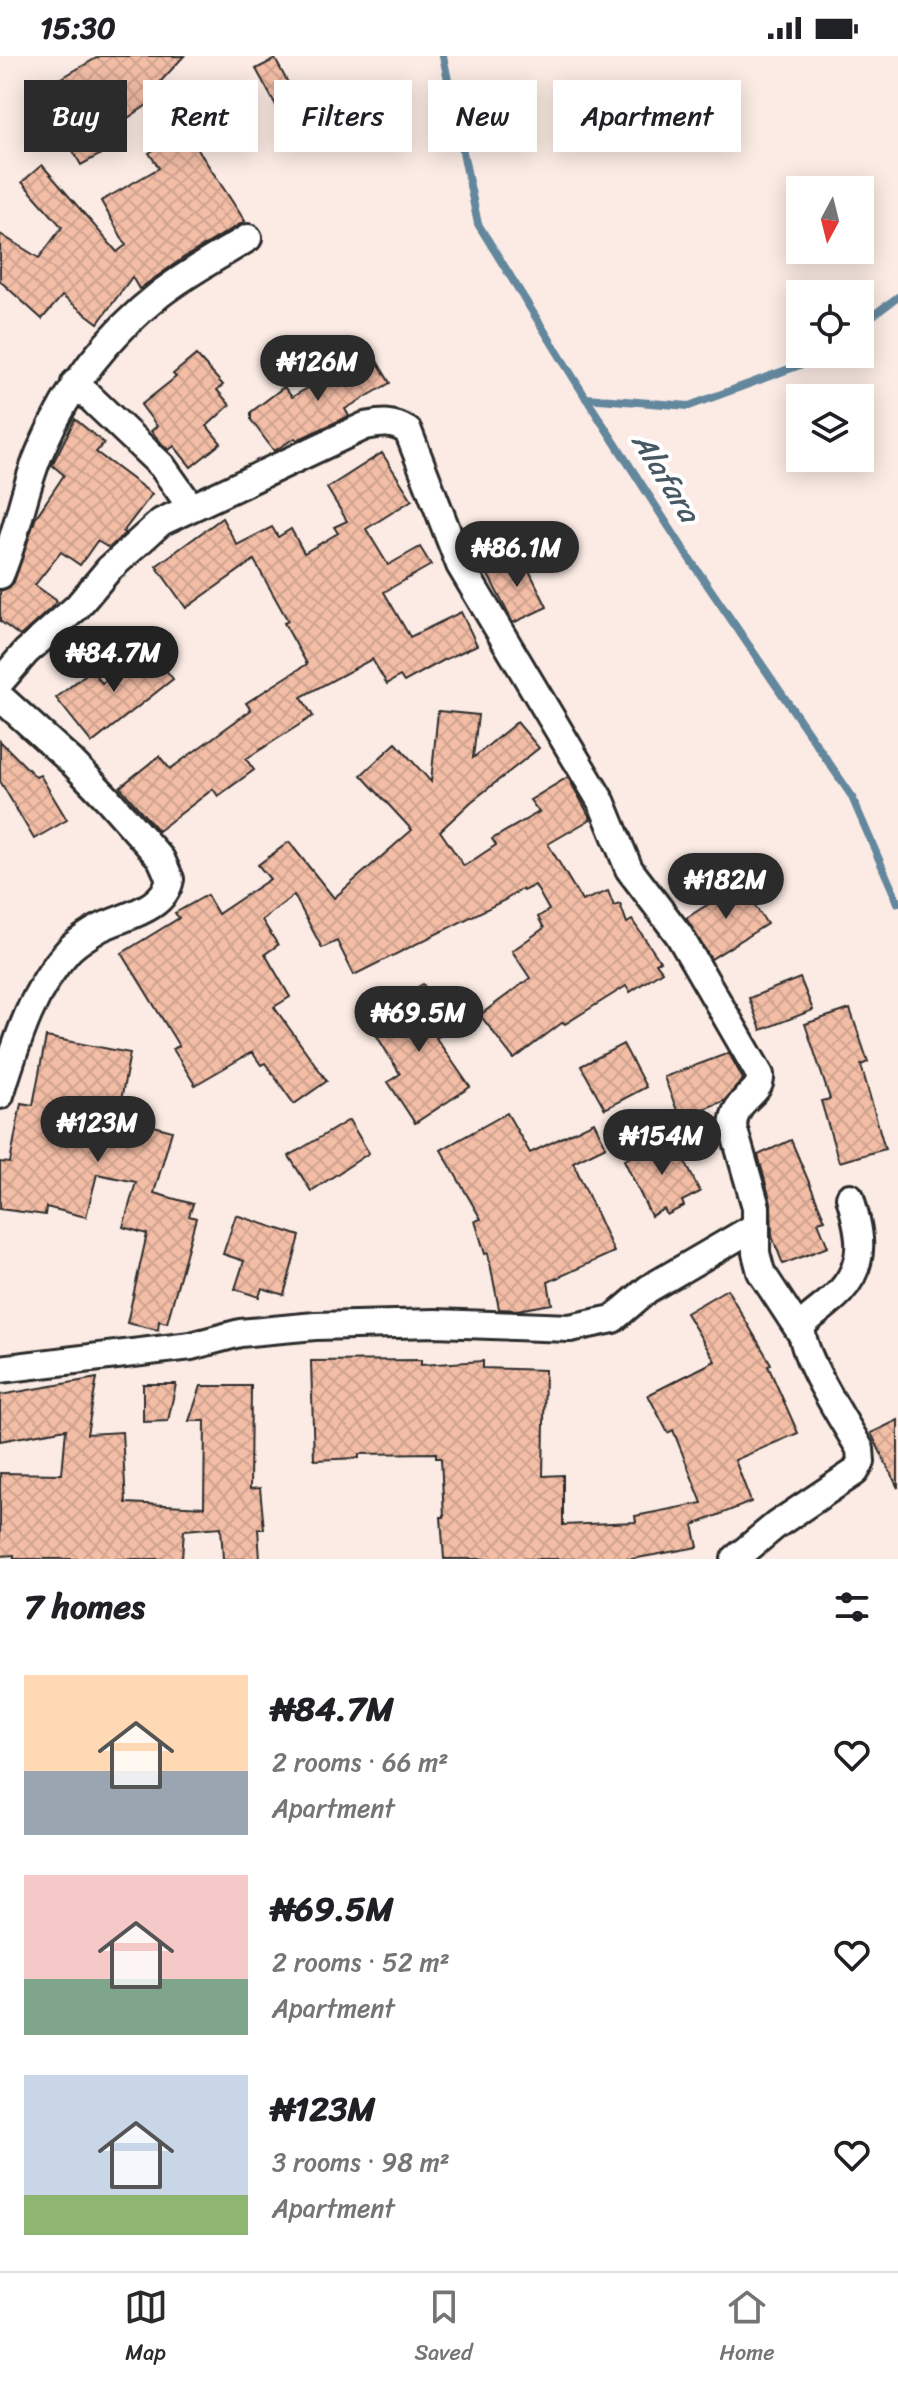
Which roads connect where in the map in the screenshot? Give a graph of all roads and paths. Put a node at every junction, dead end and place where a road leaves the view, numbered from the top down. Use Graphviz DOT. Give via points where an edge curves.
graph roads {
  1 [pos="248,238"];
  2 [pos="75,383"];
  3 [pos="191,507"];
  4 [pos="0,575"];
  5 [pos="0,682"];
  6 [pos="0,697"];
  7 [pos="0,1095"];
  8 [pos="850,1197"];
  9 [pos="756,1226"];
  10 [pos="801,1333"];
  11 [pos="0,1369"];
  12 [pos="735,1559"];
  1 -- 2 [label="street" via="161,293 108,342"];
  2 -- 3 [label="street" via="162,466"];
  2 -- 4 [label="street" via="42,447"];
  3 -- 5 [label="street" via="161,522 135,544"];
  3 -- 9 [label="street" via="365,426 385,422 408,431 460,565 602,803 629,869 679,935 760,1075 757,1088 733,1116"];
  6 -- 7 [label="street" via="107,798 161,859 170,879 150,907 97,930 69,950 24,1021"];
  8 -- 10 [label="street" via="860,1233 859,1254 841,1291 802,1325"];
  9 -- 10 [label="street" via="761,1272"];
  9 -- 11 [label="street" via="648,1289 613,1319 570,1328 315,1326"];
  10 -- 12 [label="street" via="860,1449 861,1462 855,1472"];
}
